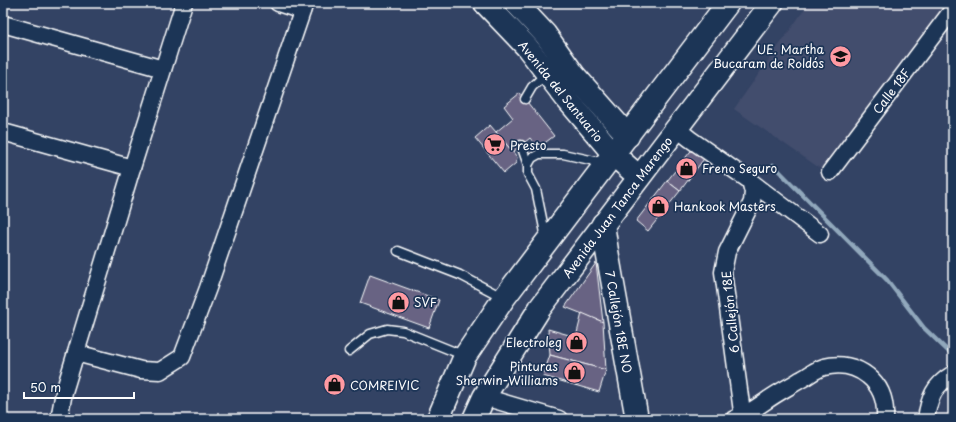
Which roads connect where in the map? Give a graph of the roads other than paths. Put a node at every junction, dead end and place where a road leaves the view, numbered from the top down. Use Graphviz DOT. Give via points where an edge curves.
graph roads {
  1 [pos="184,3"];
  2 [pos="278,3"];
  3 [pos="485,3"];
  4 [pos="516,3"];
  5 [pos="728,3"];
  6 [pos="772,3"];
  7 [pos="303,7"];
  8 [pos="953,9"];
  9 [pos="3,24"];
  10 [pos="163,69"];
  11 [pos="547,73"];
  12 [pos="525,100"];
  13 [pos="676,128"];
  14 [pos="3,132"];
  15 [pos="628,136"];
  16 [pos="521,145"];
  17 [pos="610,159"];
  18 [pos="528,165"];
  19 [pos="132,168"];
  20 [pos="830,172"];
  21 [pos="639,176"];
  22 [pos="750,181"];
  23 [pos="603,224"];
  24 [pos="820,234"];
  25 [pos="547,241"];
  26 [pos="398,251"];
  27 [pos="504,298"];
  28 [pos="349,351"];
  29 [pos="76,353"];
  30 [pos="465,356"];
  31 [pos="953,374"];
  32 [pos="484,396"];
  33 [pos="740,418"];
  34 [pos="59,419"];
  35 [pos="438,419"];
  36 [pos="474,419"];
  37 [pos="559,419"];
  38 [pos="637,419"];
  39 [pos="885,419"];
  40 [pos="926,419"];
  1 -- 10 [label="street"];
  2 -- 7 [label="street"];
  3 -- 11 [label="main road, Avenida del Santuario" via="527,47"];
  4 -- 15 [label="main road, Avenida del Santuario" via="545,34 574,76"];
  5 -- 15 [label="main road"];
  6 -- 13 [label="main road, Avenida Juan Tanca Marengo"];
  7 -- 29 [label="street" via="208,288 182,357 160,371 141,370"];
  8 -- 20 [label="street, Calle 18F"];
  9 -- 10 [label="street"];
  10 -- 19 [label="street"];
  11 -- 12 [label="lane" via="532,86"];
  11 -- 17 [label="main road, Avenida del Santuario"];
  13 -- 21 [label="main road, Avenida Juan Tanca Marengo"];
  13 -- 22 [label="street"];
  14 -- 19 [label="street"];
  15 -- 17 [label="main road"];
  16 -- 18 [label="lane"];
  17 -- 18 [label="lane" via="539,154 532,158"];
  17 -- 21 [label="main road, Avenida del Santuario"];
  17 -- 25 [label="main road"];
  18 -- 25 [label="lane" via="528,174 536,189"];
  19 -- 29 [label="street"];
  21 -- 23 [label="main road, Avenida Juan Tanca Marengo"];
  22 -- 24 [label="street"];
  22 -- 33 [label="street, 6 Callejón 18E" via="752,202 727,252 723,272"];
  23 -- 32 [label="main road, Avenida Juan Tanca Marengo" via="540,308"];
  23 -- 38 [label="main road, 7 Callejón 18E NO"];
  25 -- 27 [label="main road"];
  26 -- 27 [label="lane" via="460,275"];
  27 -- 30 [label="main road"];
  28 -- 30 [label="lane" via="370,334 387,329 403,331"];
  29 -- 34 [label="street"];
  30 -- 35 [label="main road"];
  31 -- 40 [label="street" via="943,380 934,391"];
  32 -- 36 [label="main road, Avenida Juan Tanca Marengo"];
  32 -- 37 [label="street"];
  33 -- 39 [label="street" via="779,392 823,368 839,365 860,370 876,383 886,406"];
}
